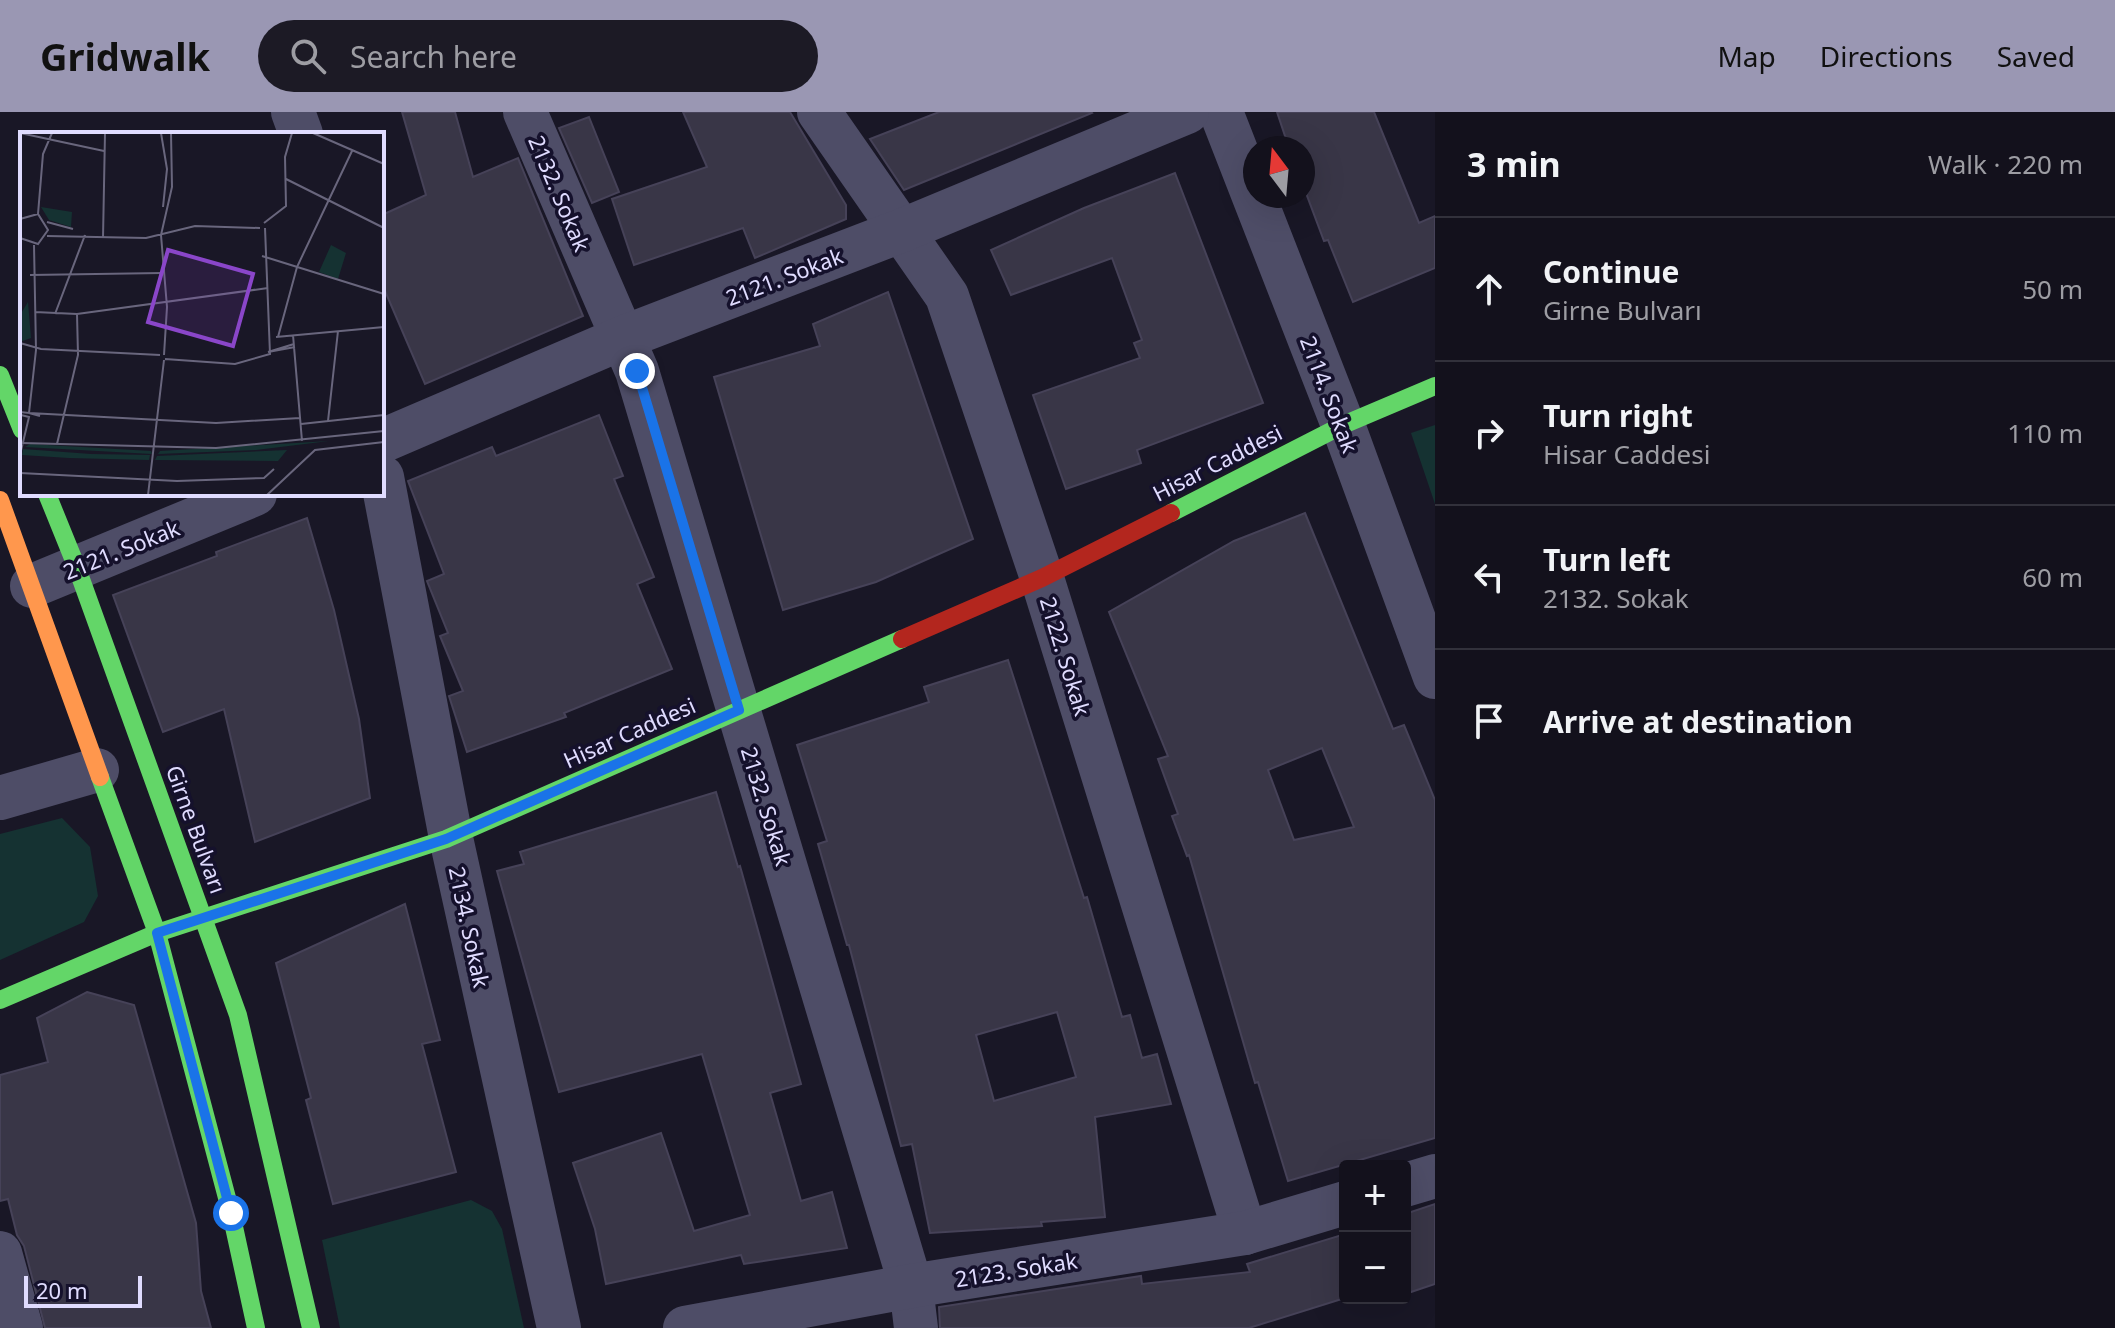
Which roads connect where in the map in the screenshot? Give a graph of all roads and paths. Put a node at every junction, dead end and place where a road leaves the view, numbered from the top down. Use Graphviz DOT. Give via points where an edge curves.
graph roads {
  1 [pos="293,112"];
  2 [pos="525,112"];
  3 [pos="819,112"];
  4 [pos="1187,112"];
  5 [pos="1221,112"];
  6 [pos="300,132"];
  7 [pos="903,230"];
  8 [pos="623,338"];
  9 [pos="0,375"];
  10 [pos="1435,386"];
  11 [pos="20,425"];
  12 [pos="1343,425"];
  13 [pos="384,440"];
  14 [pos="384,487"];
  15 [pos="48,496"];
  16 [pos="250,496"];
  17 [pos="0,502"];
  18 [pos="77,568"];
  19 [pos="1042,578"];
  20 [pos="32,586"];
  21 [pos="1435,677"];
  22 [pos="739,710"];
  23 [pos="97,770"];
  24 [pos="0,798"];
  25 [pos="451,838"];
  26 [pos="205,919"];
  27 [pos="157,933"];
  28 [pos="0,1000"];
  29 [pos="1435,1176"];
  30 [pos="1411,1183"];
  31 [pos="1339,1205"];
  32 [pos="1245,1233"];
  33 [pos="0,1253"];
  34 [pos="914,1307"];
  35 [pos="21,1328"];
  36 [pos="256,1328"];
  37 [pos="311,1328"];
  38 [pos="559,1328"];
  39 [pos="685,1328"];
  1 -- 6 [label="street"];
  2 -- 8 [label="street, 2132. Sokak"];
  3 -- 7 [label="street, 2122. Sokak"];
  4 -- 7 [label="street, 2121. Sokak"];
  5 -- 12 [label="street, 2114. Sokak"];
  7 -- 8 [label="street, 2121. Sokak"];
  7 -- 19 [label="street, 2122. Sokak" via="947,296"];
  8 -- 13 [label="street, 2121. Sokak"];
  8 -- 22 [label="street, 2132. Sokak"];
  9 -- 11 [label="main road"];
  10 -- 12 [label="main road, Hisar Caddesi"];
  12 -- 19 [label="main road, Hisar Caddesi"];
  12 -- 21 [label="street, 2114. Sokak"];
  14 -- 25 [label="street, 2134. Sokak"];
  15 -- 18 [label="main road, Girne Bulvarı"];
  16 -- 18 [label="street, 2121. Sokak"];
  17 -- 20 [label="main road"];
  18 -- 20 [label="street, 2121. Sokak"];
  18 -- 26 [label="main road, Girne Bulvarı"];
  19 -- 22 [label="main road, Hisar Caddesi"];
  19 -- 32 [label="street, 2122. Sokak"];
  20 -- 23 [label="main road"];
  22 -- 25 [label="main road, Hisar Caddesi"];
  22 -- 34 [label="street, 2132. Sokak"];
  23 -- 24 [label="street"];
  23 -- 27 [label="main road"];
  25 -- 26 [label="main road, Hisar Caddesi"];
  25 -- 38 [label="street, 2134. Sokak"];
  26 -- 27 [label="main road, Hisar Caddesi"];
  26 -- 37 [label="main road, Girne Bulvarı" via="238,1015"];
  27 -- 28 [label="main road, Hisar Caddesi"];
  27 -- 36 [label="main road"];
  29 -- 30 [label="street"];
  31 -- 32 [label="street, 2123. Sokak"];
  32 -- 34 [label="street, 2123. Sokak"];
  33 -- 35 [label="street"];
  34 -- 39 [label="street, 2123. Sokak"];
}
